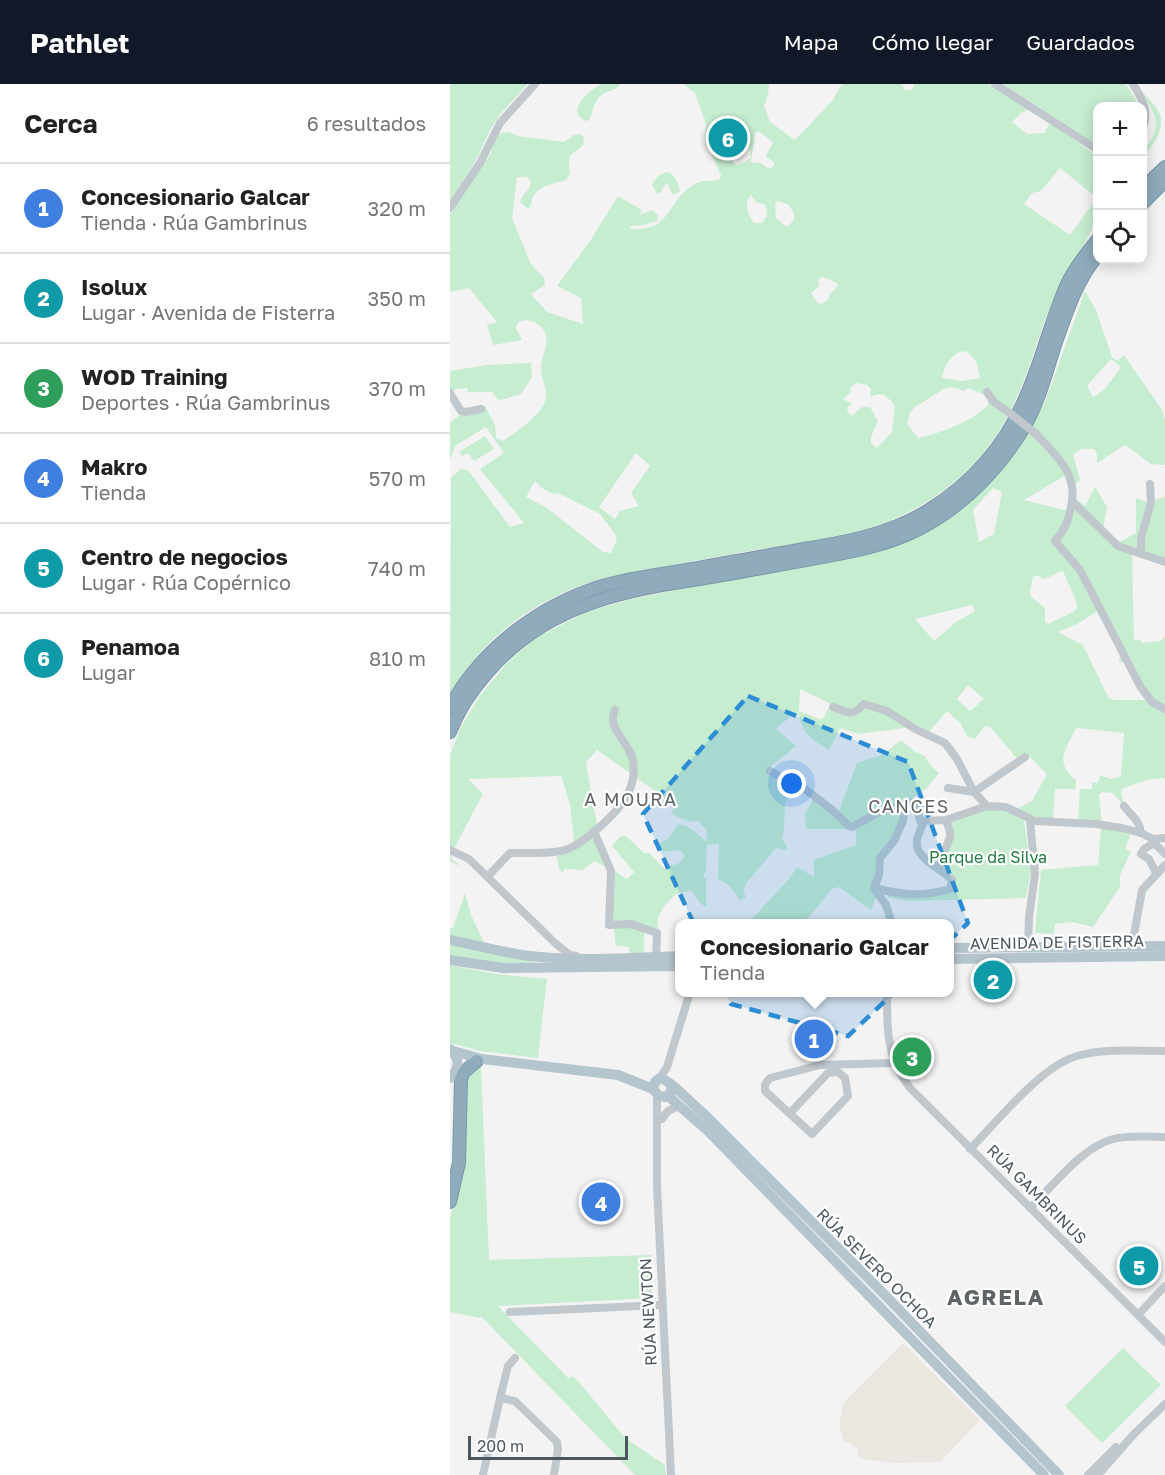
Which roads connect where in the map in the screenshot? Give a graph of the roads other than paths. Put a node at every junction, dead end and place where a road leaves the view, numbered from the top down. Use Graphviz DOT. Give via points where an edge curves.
graph roads {
  1 [pos="535,84"];
  2 [pos="995,84"];
  3 [pos="1133,84"];
  4 [pos="1142,102"];
  5 [pos="1093,147"];
  6 [pos="1165,166"];
  7 [pos="1165,181"];
  8 [pos="1147,185"];
  9 [pos="1147,200"];
  10 [pos="450,208"];
  11 [pos="1093,245"];
  12 [pos="1093,263"];
  13 [pos="987,392"];
  14 [pos="450,393"];
  15 [pos="481,409"];
  16 [pos="1150,484"];
  17 [pos="1072,501"];
  18 [pos="1140,553"];
  19 [pos="1165,562"];
  20 [pos="450,707"];
  21 [pos="833,707"];
  22 [pos="615,710"];
  23 [pos="1165,710"];
  24 [pos="450,732"];
  25 [pos="1025,758"];
  26 [pos="770,771"];
  27 [pos="948,788"];
  28 [pos="974,792"];
  29 [pos="904,805"];
  30 [pos="987,806"];
  31 [pos="1124,806"];
  32 [pos="946,820"];
  33 [pos="1030,820"];
  34 [pos="924,821"];
  35 [pos="594,831"];
  36 [pos="1141,833"];
  37 [pos="1165,838"];
  38 [pos="1154,841"];
  39 [pos="450,850"];
  40 [pos="1165,854"];
  41 [pos="1165,865"];
  42 [pos="938,869"];
  43 [pos="1156,873"];
  44 [pos="488,876"];
  45 [pos="874,888"];
  46 [pos="890,919"];
  47 [pos="453,941"];
  48 [pos="555,943"];
  49 [pos="1028,946"];
  50 [pos="1132,946"];
  51 [pos="1165,946"];
  52 [pos="954,948"];
  53 [pos="559,954"];
  54 [pos="1165,956"];
  55 [pos="656,957"];
  56 [pos="617,958"];
  57 [pos="954,958"];
  58 [pos="450,960"];
  59 [pos="675,962"];
  60 [pos="675,963"];
  61 [pos="675,963"];
  62 [pos="489,967"];
  63 [pos="689,997"];
  64 [pos="887,997"];
  65 [pos="452,1050"];
  66 [pos="1165,1051"];
  67 [pos="480,1060"];
  68 [pos="894,1063"];
  69 [pos="454,1072"];
  70 [pos="663,1087"];
  71 [pos="680,1106"];
  72 [pos="790,1113"];
  73 [pos="662,1119"];
  74 [pos="459,1127"];
  75 [pos="1165,1137"];
  76 [pos="657,1148"];
  77 [pos="970,1149"];
  78 [pos="450,1202"];
  79 [pos="1030,1208"];
  80 [pos="834,1259"];
  81 [pos="1163,1288"];
  82 [pos="663,1305"];
  83 [pos="510,1312"];
  84 [pos="1138,1315"];
  85 [pos="1165,1342"];
  86 [pos="942,1354"];
  87 [pos="515,1358"];
  88 [pos="500,1398"];
  89 [pos="1165,1404"];
  90 [pos="1134,1434"];
  91 [pos="483,1475"];
  92 [pos="554,1475"];
  93 [pos="670,1475"];
  94 [pos="1044,1475"];
  95 [pos="1059,1475"];
  96 [pos="1088,1475"];
  97 [pos="1098,1475"];
  1 -- 10 [label="street" via="500,123 480,163"];
  2 -- 5 [label="street"];
  3 -- 4 [label="street"];
  6 -- 8 [label="highway"];
  7 -- 9 [label="highway"];
  11 -- 20 [label="highway" via="1068,282 1011,427 962,487 927,511 890,529 853,540 590,590 532,618 501,643"];
  12 -- 24 [label="highway" via="1076,290 1028,420 994,468 949,510 920,529 858,551 656,586 595,600 556,617 497,660 465,703"];
  13 -- 17 [label="street, bridge" via="1052,452 1069,475 1074,489"];
  14 -- 15 [label="street" via="461,411"];
  16 -- 18 [label="street" via="1151,503"];
  17 -- 18 [label="street" via="1118,546"];
  17 -- 23 [label="street" via="1066,527 1055,541 1080,570 1140,686 1152,702"];
  18 -- 19 [label="street"];
  21 -- 28 [label="street" via="852,714 869,704 945,743"];
  22 -- 35 [label="street" via="613,725 632,756 633,777 626,798"];
  25 -- 28 [label="street"];
  26 -- 29 [label="street" via="805,789 852,827 881,811"];
  27 -- 28 [label="street"];
  28 -- 30 [label="street"];
  29 -- 34 [label="street" via="913,802 920,821"];
  29 -- 45 [label="street" via="903,821 894,841 880,858"];
  30 -- 32 [label="street"];
  30 -- 33 [label="street" via="1006,807"];
  31 -- 36 [label="street" via="1137,818"];
  32 -- 34 [label="street"];
  32 -- 42 [label="street" via="950,837"];
  33 -- 36 [label="street" via="1086,823"];
  33 -- 49 [label="street" via="1035,874"];
  34 -- 42 [label="street" via="918,849"];
  35 -- 44 [label="street" via="562,851 510,854"];
  35 -- 55 [label="street" via="611,871 609,925 631,924 657,933"];
  36 -- 38 [label="street"];
  37 -- 38 [label="street"];
  38 -- 40 [label="street"];
  38 -- 43 [label="street" via="1141,854 1149,859"];
  39 -- 44 [label="street" via="469,859"];
  41 -- 43 [label="street"];
  42 -- 45 [label="street" via="952,880 950,889 923,895"];
  43 -- 50 [label="street" via="1140,894"];
  44 -- 48 [label="street"];
  45 -- 46 [label="street"];
  47 -- 53 [label="main road" via="522,955"];
  48 -- 53 [label="street"];
  48 -- 53 [label="street"];
  49 -- 50 [label="main road, AVENIDA DE FISTERRA"];
  49 -- 52 [label="main road, AVENIDA DE FISTERRA"];
  50 -- 51 [label="main road, AVENIDA DE FISTERRA"];
  53 -- 56 [label="main road"];
  53 -- 62 [label="main road" via="557,963 552,964"];
  54 -- 57 [label="main road, AVENIDA DE FISTERRA"];
  55 -- 56 [label="main road"];
  55 -- 59 [label="main road"];
  56 -- 61 [label="main road"];
  58 -- 62 [label="main road"];
  60 -- 62 [label="main road" via="592,969"];
  63 -- 70 [label="street, RÚA NEWTON"];
  64 -- 68 [label="street, RÚA GAMBRINUS" via="888,1035"];
  65 -- 67 [label="main road, RÚA SEVERO OCHOA"];
  65 -- 69 [label="main road, RÚA SEVERO OCHOA" via="456,1056"];
  66 -- 77 [label="street" via="1075,1056 1052,1069 1020,1097"];
  67 -- 69 [label="main road, RÚA SEVERO OCHOA"];
  67 -- 70 [label="main road, RÚA SEVERO OCHOA" via="618,1075"];
  67 -- 74 [label="highway" via="461,1079"];
  68 -- 72 [label="street" via="820,1065 770,1078 765,1091"];
  68 -- 77 [label="street, RÚA GAMBRINUS" via="909,1087"];
  69 -- 74 [label="highway"];
  70 -- 71 [label="main road, RÚA SEVERO OCHOA"];
  70 -- 73 [label="street, RÚA NEWTON"];
  70 -- 76 [label="street, RÚA NEWTON"];
  70 -- 86 [label="main road, RÚA SEVERO OCHOA" via="703,1113"];
  71 -- 73 [label="street"];
  71 -- 80 [label="main road, RÚA SEVERO OCHOA"];
  72 -- 72 [label="street" via="812,1134 848,1096 845,1078 838,1072 828,1073"];
  73 -- 76 [label="street, RÚA NEWTON"];
  74 -- 78 [label="highway" via="459,1163"];
  75 -- 79 [label="street" via="1116,1138 1101,1143"];
  76 -- 82 [label="street, RÚA NEWTON"];
  77 -- 79 [label="street, RÚA GAMBRINUS"];
  79 -- 84 [label="street, RÚA GAMBRINUS"];
  80 -- 86 [label="main road" via="843,1258"];
  80 -- 94 [label="main road, RÚA SEVERO OCHOA"];
  81 -- 84 [label="street"];
  82 -- 83 [label="street"];
  82 -- 93 [label="street, RÚA NEWTON"];
  84 -- 85 [label="street, RÚA GAMBRINUS"];
  86 -- 95 [label="main road, RÚA SEVERO OCHOA"];
  87 -- 88 [label="street" via="508,1366"];
  88 -- 91 [label="street"];
  88 -- 92 [label="street" via="515,1401 557,1442"];
  89 -- 90 [label="street"];
  90 -- 96 [label="street"];
  90 -- 97 [label="street"];
}
